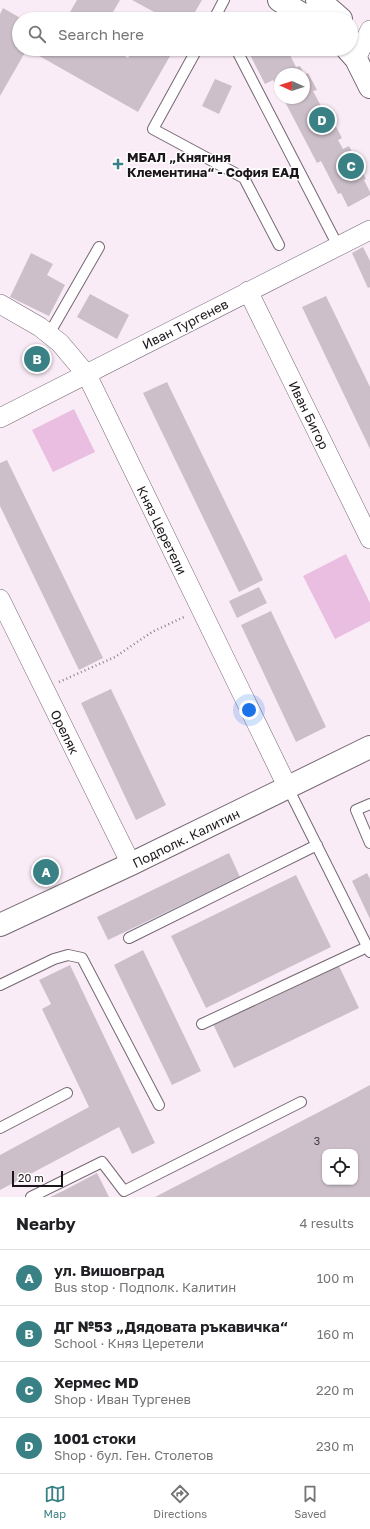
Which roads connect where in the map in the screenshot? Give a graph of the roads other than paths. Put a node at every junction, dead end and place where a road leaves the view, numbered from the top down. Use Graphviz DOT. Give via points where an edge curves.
graph roads {
  1 [pos="224,0"];
  2 [pos="279,0"];
  3 [pos="317,0"];
  4 [pos="219,12"];
  5 [pos="299,12"];
  6 [pos="333,12"];
  7 [pos="370,30"];
  8 [pos="358,45"];
  9 [pos="193,56"];
  10 [pos="240,56"];
  11 [pos="352,56"];
  12 [pos="370,86"];
  13 [pos="370,230"];
  14 [pos="279,245"];
  15 [pos="338,246"];
  16 [pos="100,247"];
  17 [pos="248,291"];
  18 [pos="0,304"];
  19 [pos="49,334"];
  20 [pos="86,375"];
  21 [pos="0,418"];
  22 [pos="370,539"];
  23 [pos="0,599"];
  24 [pos="370,747"];
  25 [pos="288,788"];
  26 [pos="370,804"];
  27 [pos="370,843"];
  28 [pos="317,845"];
  29 [pos="131,864"];
  30 [pos="0,925"];
  31 [pos="129,938"];
  32 [pos="369,949"];
  33 [pos="0,985"];
  34 [pos="202,1024"];
  35 [pos="67,1093"];
  36 [pos="301,1102"];
  37 [pos="159,1105"];
  38 [pos="0,1128"];
  39 [pos="31,1197"];
  1 -- 4 [label="lane"];
  2 -- 5 [label="street"];
  3 -- 6 [label="street"];
  7 -- 8 [label="street"];
  9 -- 14 [label="lane" via="153,129 244,178"];
  10 -- 15 [label="lane"];
  11 -- 12 [label="street"];
  13 -- 15 [label="street, Иван Тургенев"];
  15 -- 17 [label="street, Иван Тургенев"];
  16 -- 19 [label="lane"];
  17 -- 20 [label="street, Иван Тургенев"];
  17 -- 22 [label="street, Иван Бигор"];
  18 -- 19 [label="street, Княз Церетели"];
  19 -- 20 [label="street, Княз Церетели" via="60,343"];
  20 -- 21 [label="street, Иван Тургенев"];
  20 -- 25 [label="street, Княз Церетели"];
  23 -- 29 [label="street, Ореляк"];
  24 -- 25 [label="street, Подполк. Калитин"];
  25 -- 28 [label="lane"];
  25 -- 29 [label="street, Подполк. Калитин"];
  26 -- 27 [label="lane" via="356,810"];
  28 -- 31 [label="lane"];
  28 -- 32 [label="lane"];
  29 -- 30 [label="street, Подполк. Калитин"];
  32 -- 34 [label="lane"];
  33 -- 37 [label="lane" via="54,959 68,955 82,958"];
  35 -- 38 [label="lane"];
  36 -- 39 [label="lane" via="124,1191 102,1162"];
}
